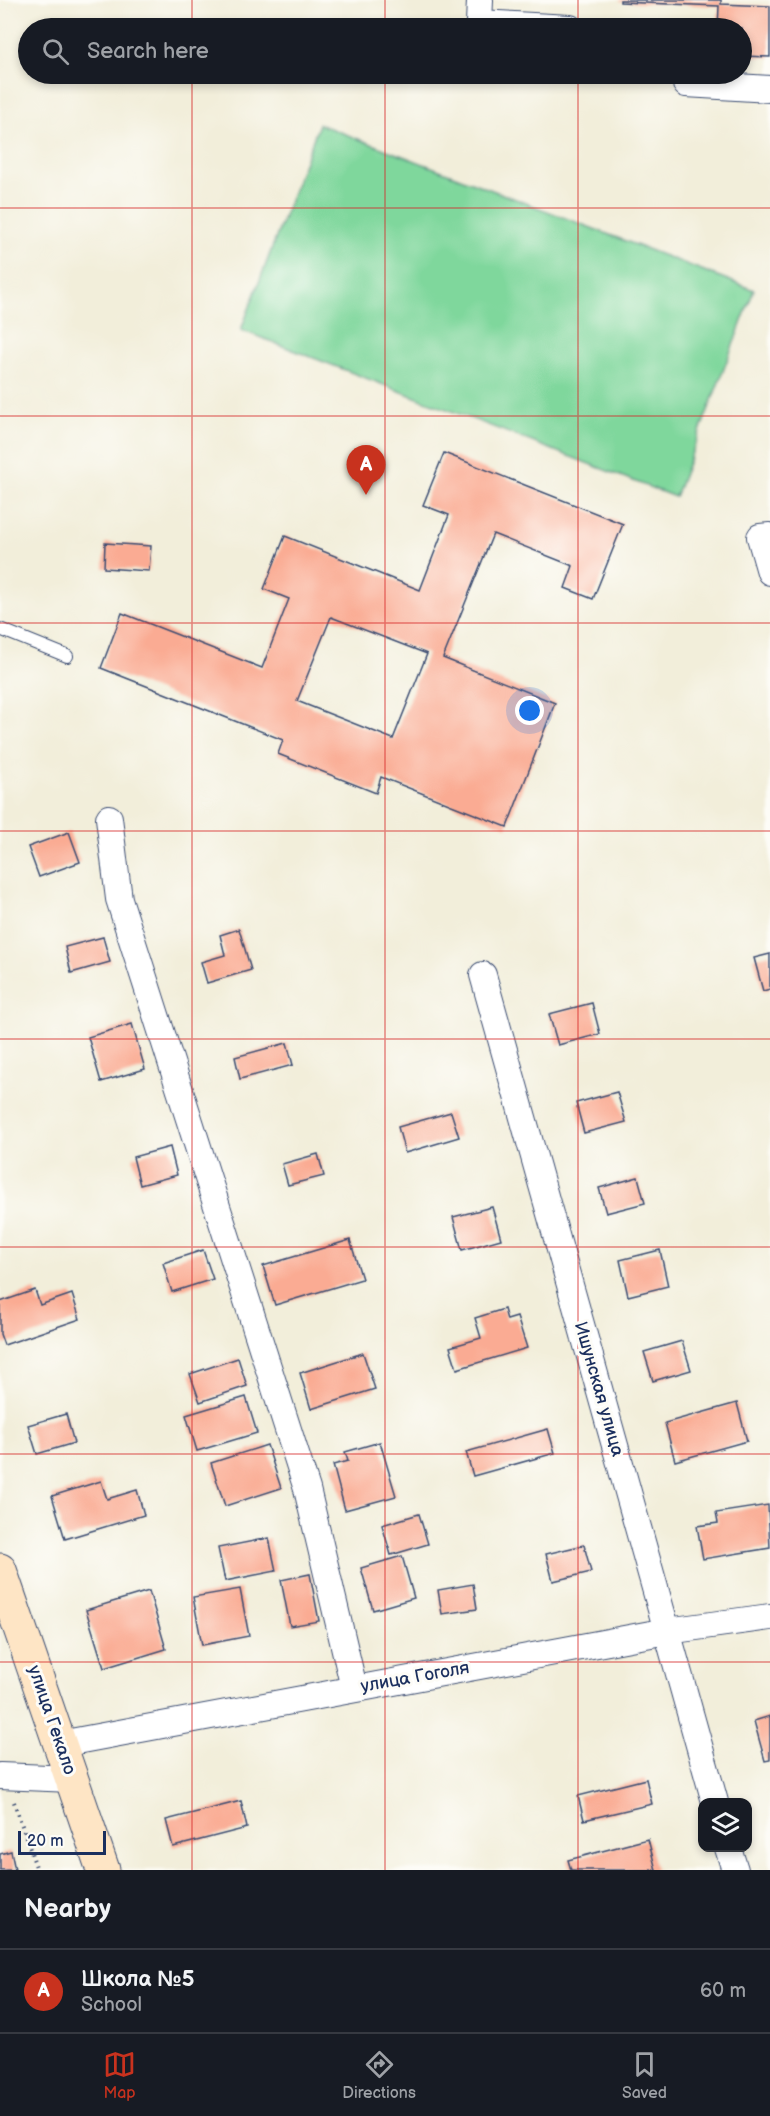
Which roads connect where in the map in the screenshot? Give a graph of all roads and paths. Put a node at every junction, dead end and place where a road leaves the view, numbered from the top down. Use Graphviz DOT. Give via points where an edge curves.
graph roads {
  1 [pos="480,0"];
  2 [pos="479,18"];
  3 [pos="686,84"];
  4 [pos="770,89"];
  5 [pos="765,537"];
  6 [pos="770,572"];
  7 [pos="0,629"];
  8 [pos="67,656"];
  9 [pos="109,818"];
  10 [pos="483,975"];
  11 [pos="0,1570"];
  12 [pos="770,1617"];
  13 [pos="667,1631"];
  14 [pos="354,1688"];
  15 [pos="60,1744"];
  16 [pos="3,1776"];
  17 [pos="72,1779"];
  18 [pos="714,1798"];
  19 [pos="729,1852"];
  20 [pos="37,1870"];
  21 [pos="103,1870"];
  22 [pos="735,1870"];
  1 -- 2 [label="street"];
  3 -- 4 [label="street"];
  5 -- 6 [label="street"];
  7 -- 8 [label="lane"];
  9 -- 14 [label="street" via="119,899 307,1489"];
  10 -- 13 [label="street, Ишунская улица"];
  11 -- 15 [label="main road, улица Гекало"];
  12 -- 13 [label="street, улица Гоголя"];
  13 -- 14 [label="street, улица Гоголя"];
  13 -- 18 [label="street, Ишунская улица"];
  14 -- 15 [label="street, улица Гоголя"];
  15 -- 17 [label="main road, улица Гекало"];
  16 -- 17 [label="street"];
  16 -- 20 [label="path"];
  17 -- 21 [label="main road, улица Гекало"];
  19 -- 22 [label="street"];
}
